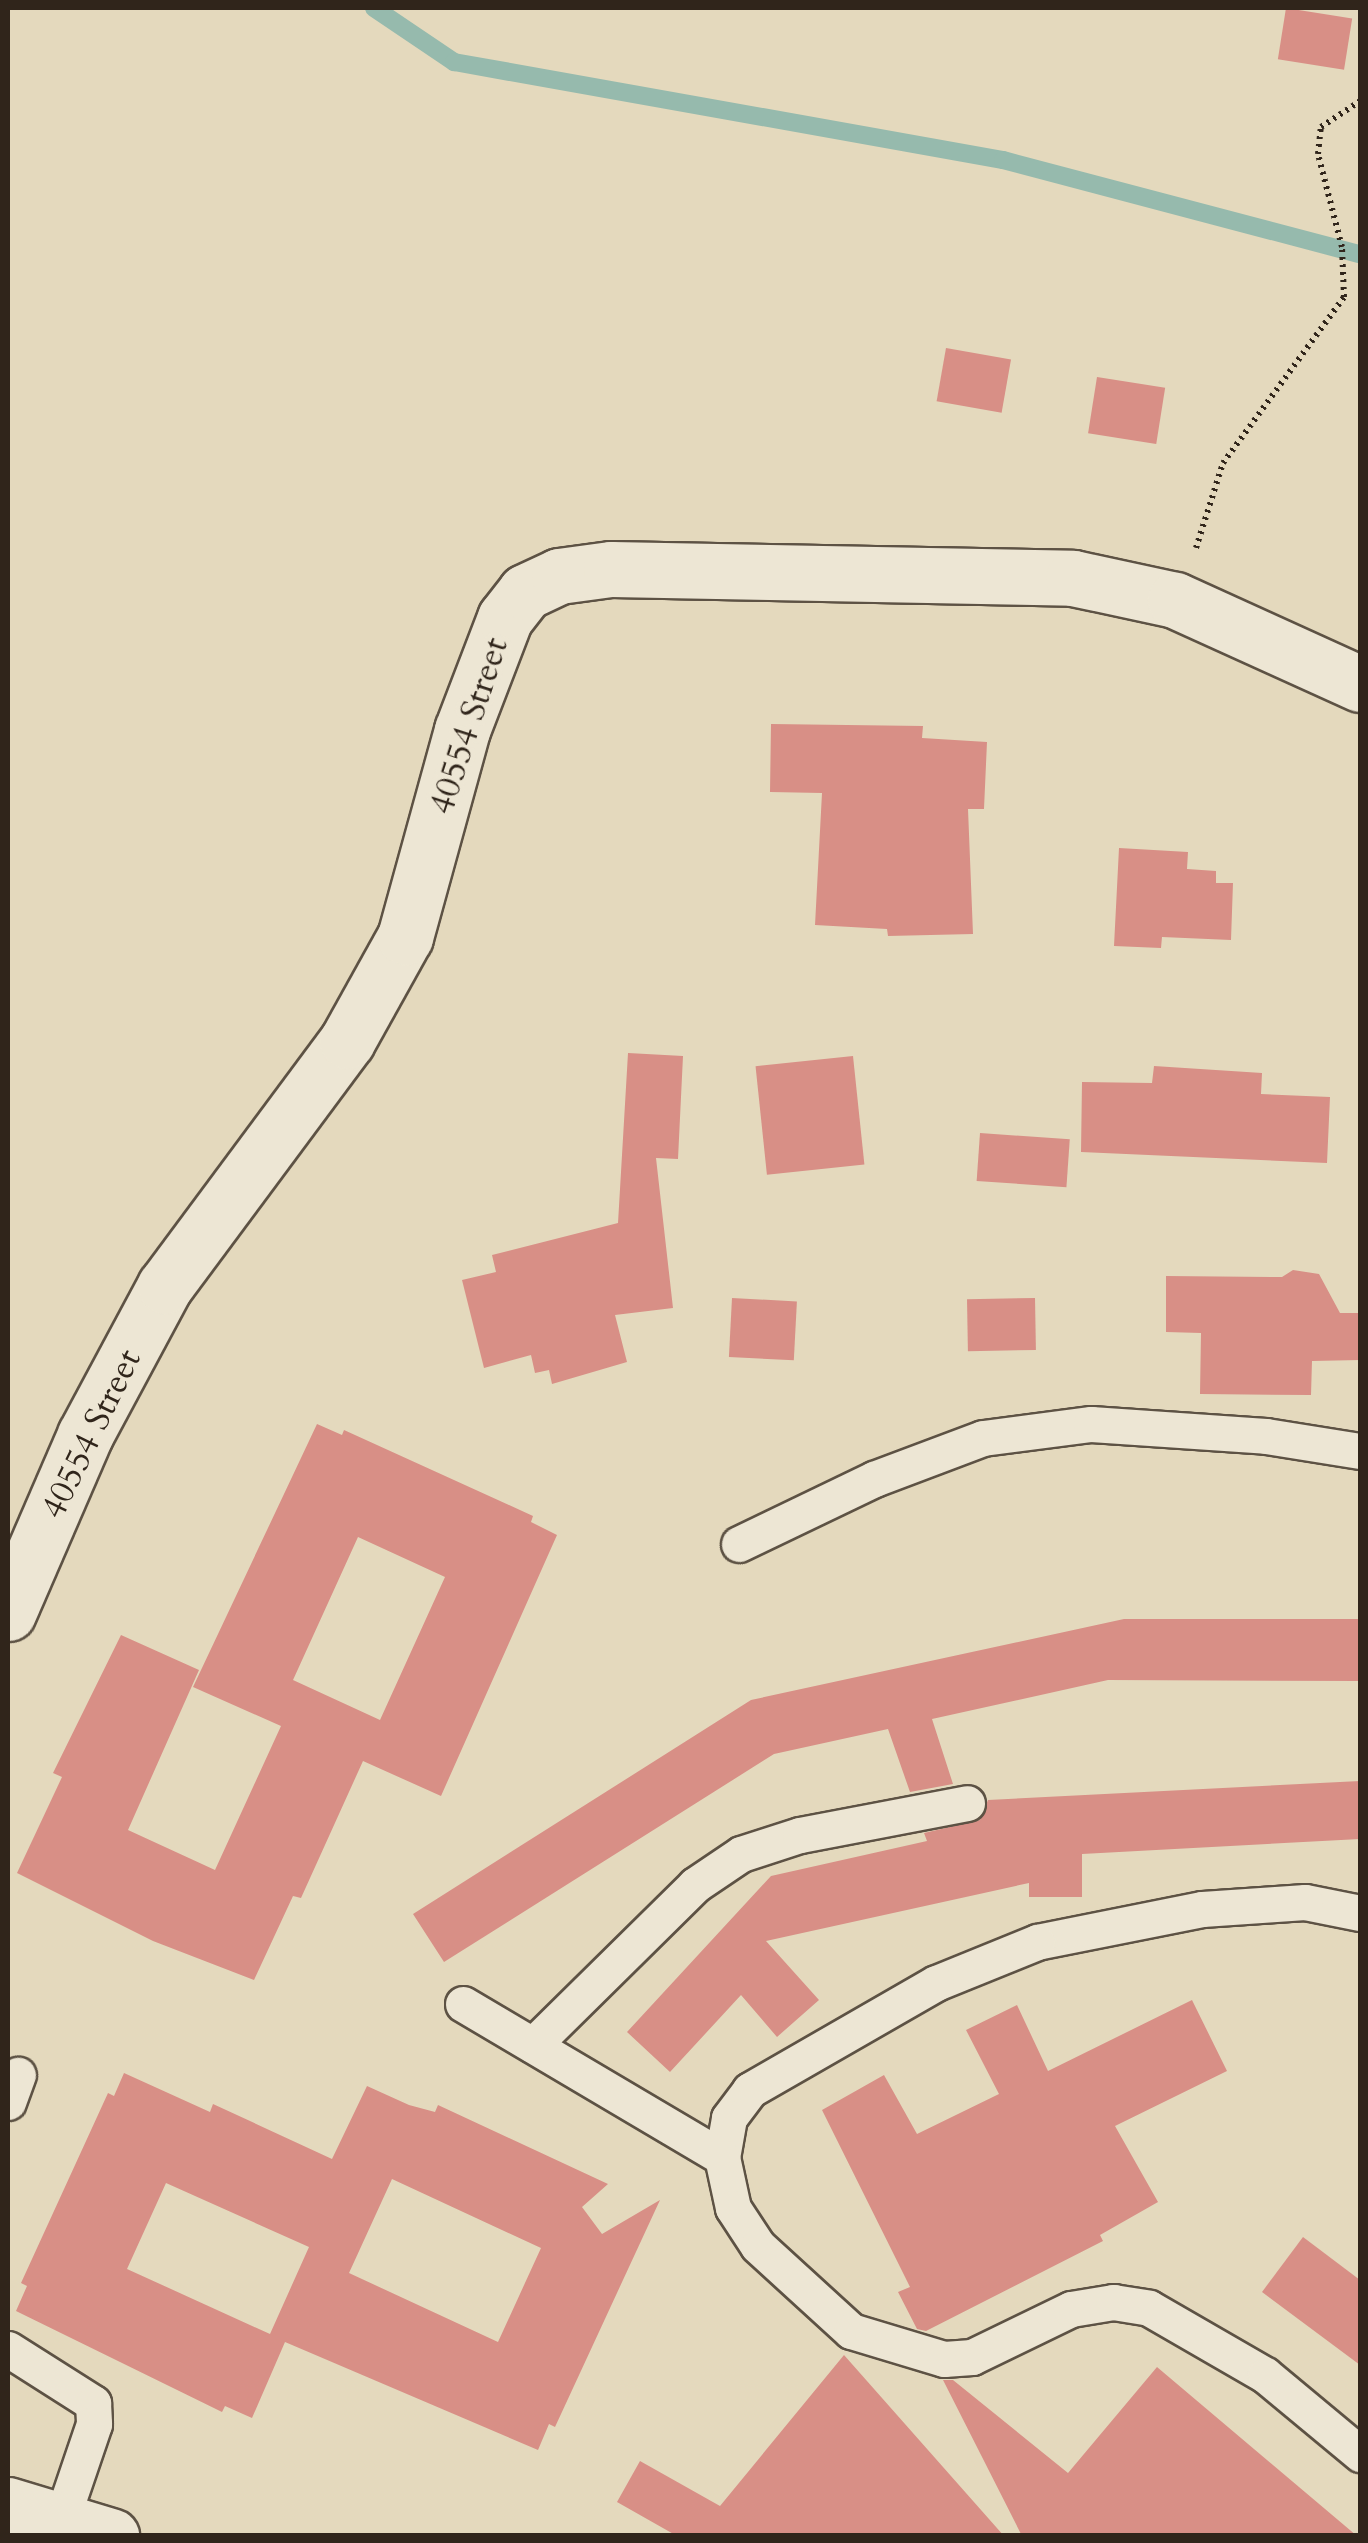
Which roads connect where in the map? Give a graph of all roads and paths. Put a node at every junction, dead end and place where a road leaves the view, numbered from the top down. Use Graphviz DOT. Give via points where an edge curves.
graph roads {
  1 [pos="1360,101"];
  2 [pos="1178,602"];
  3 [pos="1360,684"];
  4 [pos="1360,1451"];
  5 [pos="739,1544"];
  6 [pos="8,1613"];
  7 [pos="966,1803"];
  8 [pos="1360,1913"];
  9 [pos="462,2004"];
  10 [pos="533,2045"];
  11 [pos="722,2157"];
  12 [pos="8,2349"];
  13 [pos="1360,2454"];
  14 [pos="8,2505"];
  15 [pos="86,2528"];
  1 -- 2 [label="path" via="1322,128 1318,154 1342,247 1344,296 1223,464"];
  2 -- 3 [label="street, 40554 Street"];
  2 -- 6 [label="street, 40554 Street" via="1074,578 757,567 611,569 560,576 525,592 505,618 462,730 405,936 347,1041 165,1286 86,1435"];
  4 -- 5 [label="lane" via="1266,1436 1091,1424 983,1438 874,1479"];
  7 -- 10 [label="lane" via="800,1835 741,1854 684,1896"];
  8 -- 11 [label="lane" via="1305,1902 1202,1909 1038,1942 936,1983 750,2090 730,2118"];
  9 -- 10 [label="lane"];
  10 -- 11 [label="lane"];
  11 -- 13 [label="lane" via="734,2208 758,2246 851,2331 944,2359 972,2356 1071,2309 1112,2302 1149,2308 1265,2376"];
  12 -- 15 [label="lane" via="92,2403"];
  14 -- 15 [label="street"];
}
